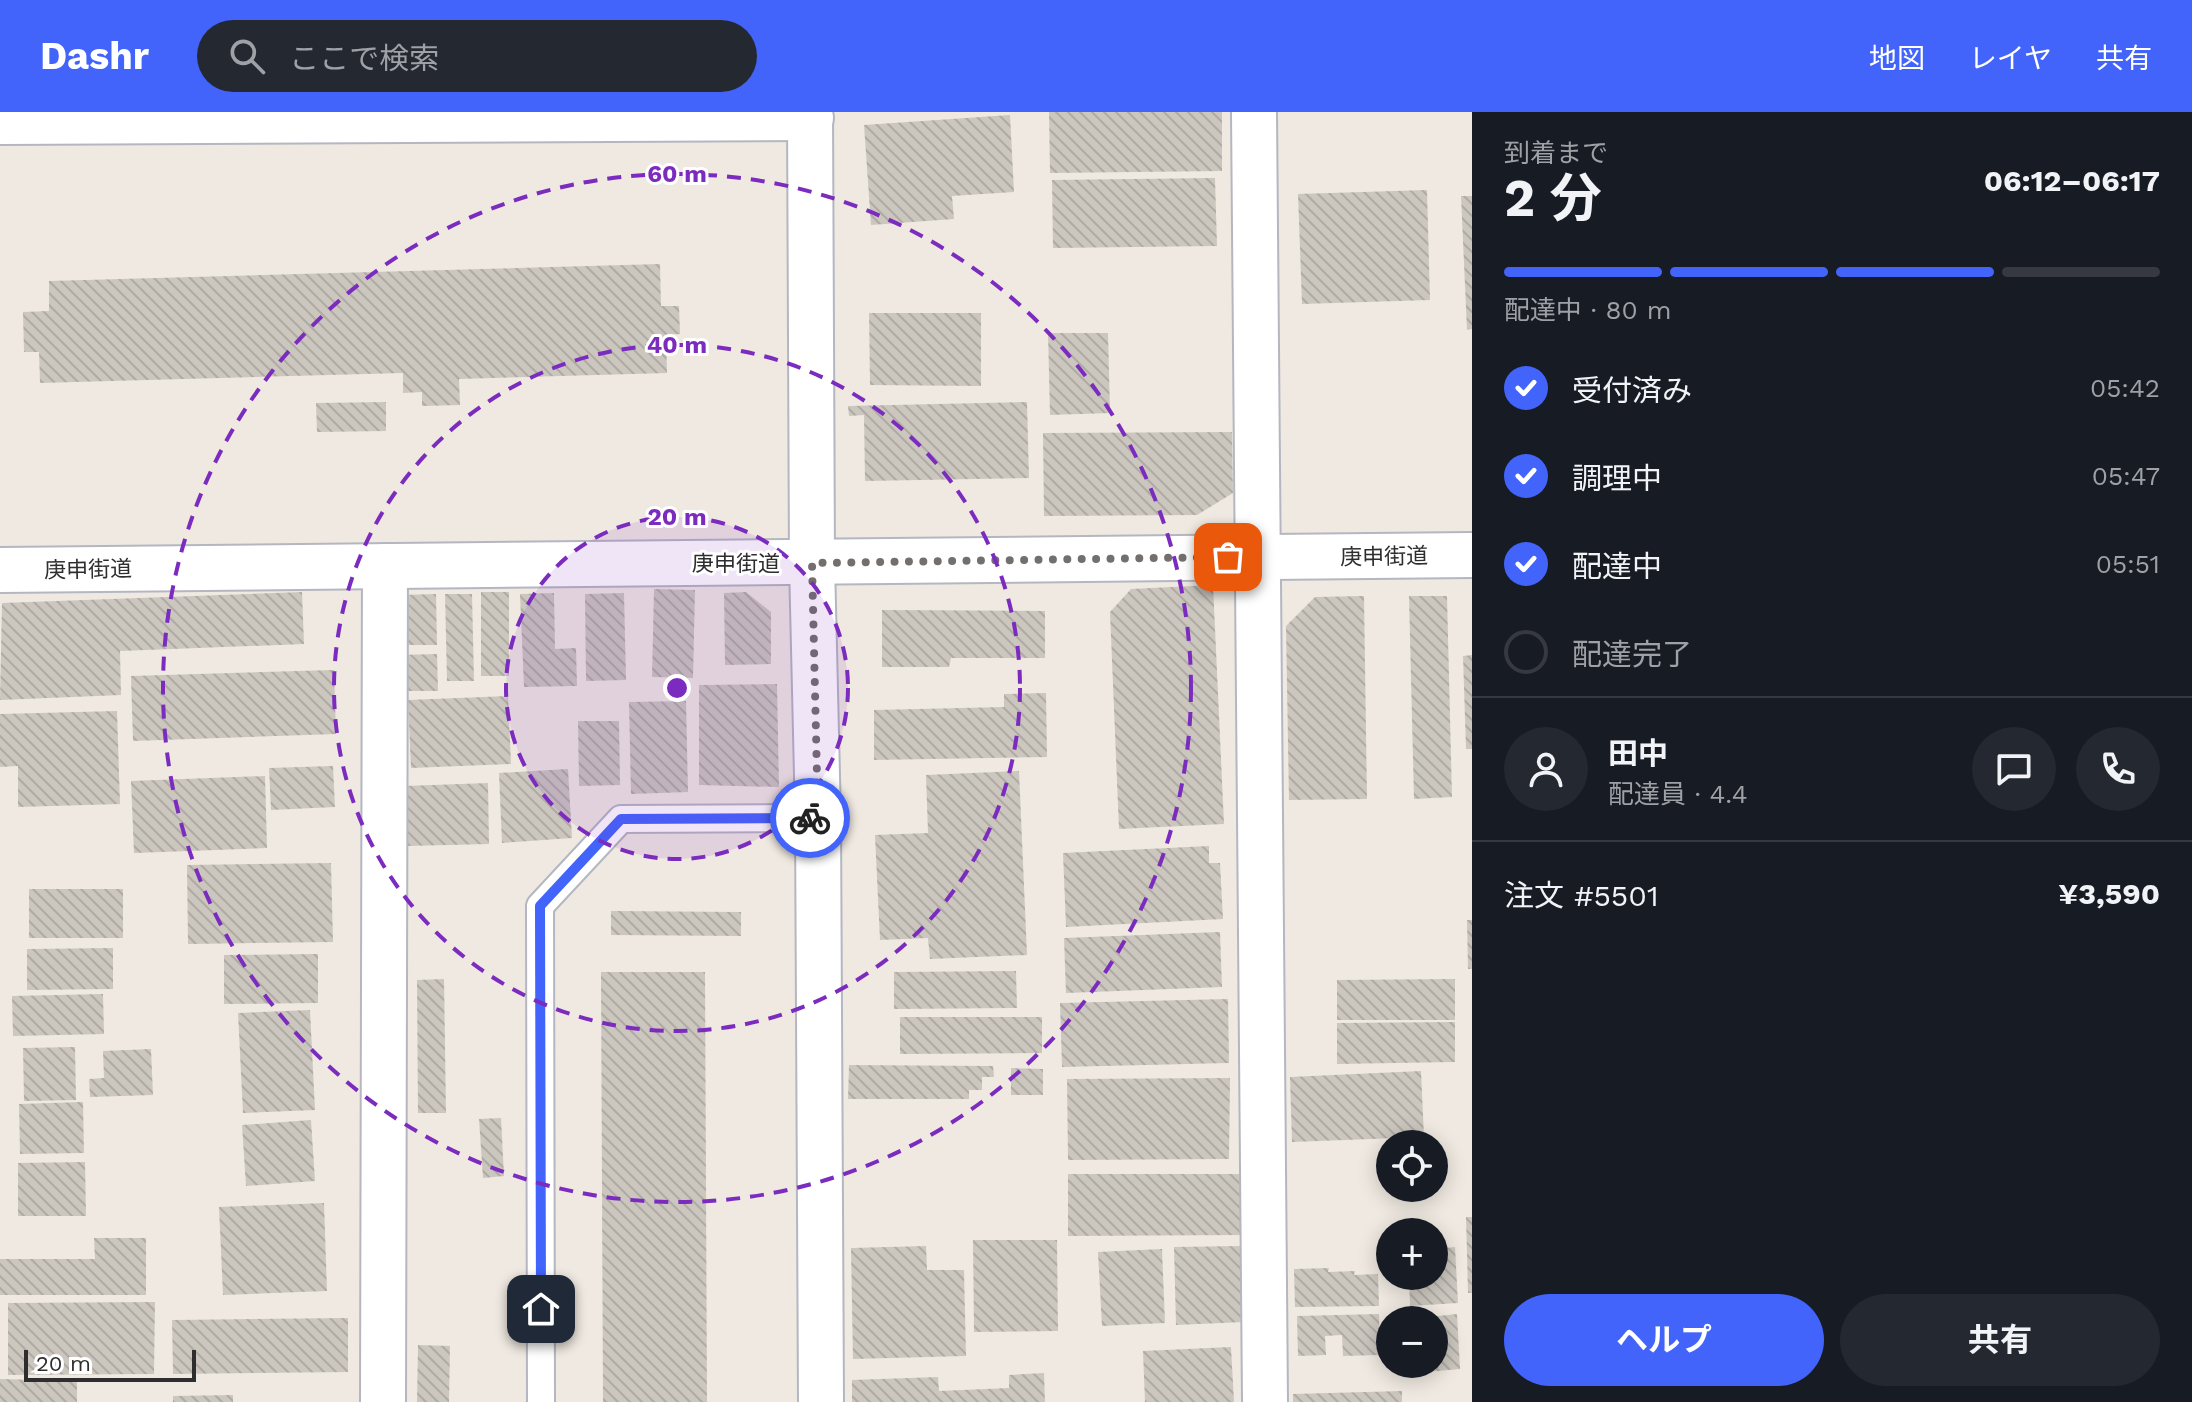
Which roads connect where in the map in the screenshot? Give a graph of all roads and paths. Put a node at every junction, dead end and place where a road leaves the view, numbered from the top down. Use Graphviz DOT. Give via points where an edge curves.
graph roads {
  1 [pos="1254,112"];
  2 [pos="810,115"];
  3 [pos="0,122"];
  4 [pos="1472,555"];
  5 [pos="1258,557"];
  6 [pos="812,563"];
  7 [pos="385,566"];
  8 [pos="0,570"];
  9 [pos="818,818"];
  10 [pos="383,1402"];
  11 [pos="541,1402"];
  12 [pos="821,1402"];
  13 [pos="1265,1402"];
  1 -- 5 [label="street"];
  2 -- 3 [label="street"];
  2 -- 6 [label="street"];
  4 -- 5 [label="street, 庚申街道"];
  5 -- 6 [label="street, 庚申街道"];
  5 -- 13 [label="street"];
  6 -- 7 [label="street, 庚申街道"];
  6 -- 9 [label="street"];
  7 -- 8 [label="street, 庚申街道"];
  7 -- 10 [label="street"];
  9 -- 11 [label="lane" via="621,819 540,906"];
  9 -- 12 [label="street"];
}
